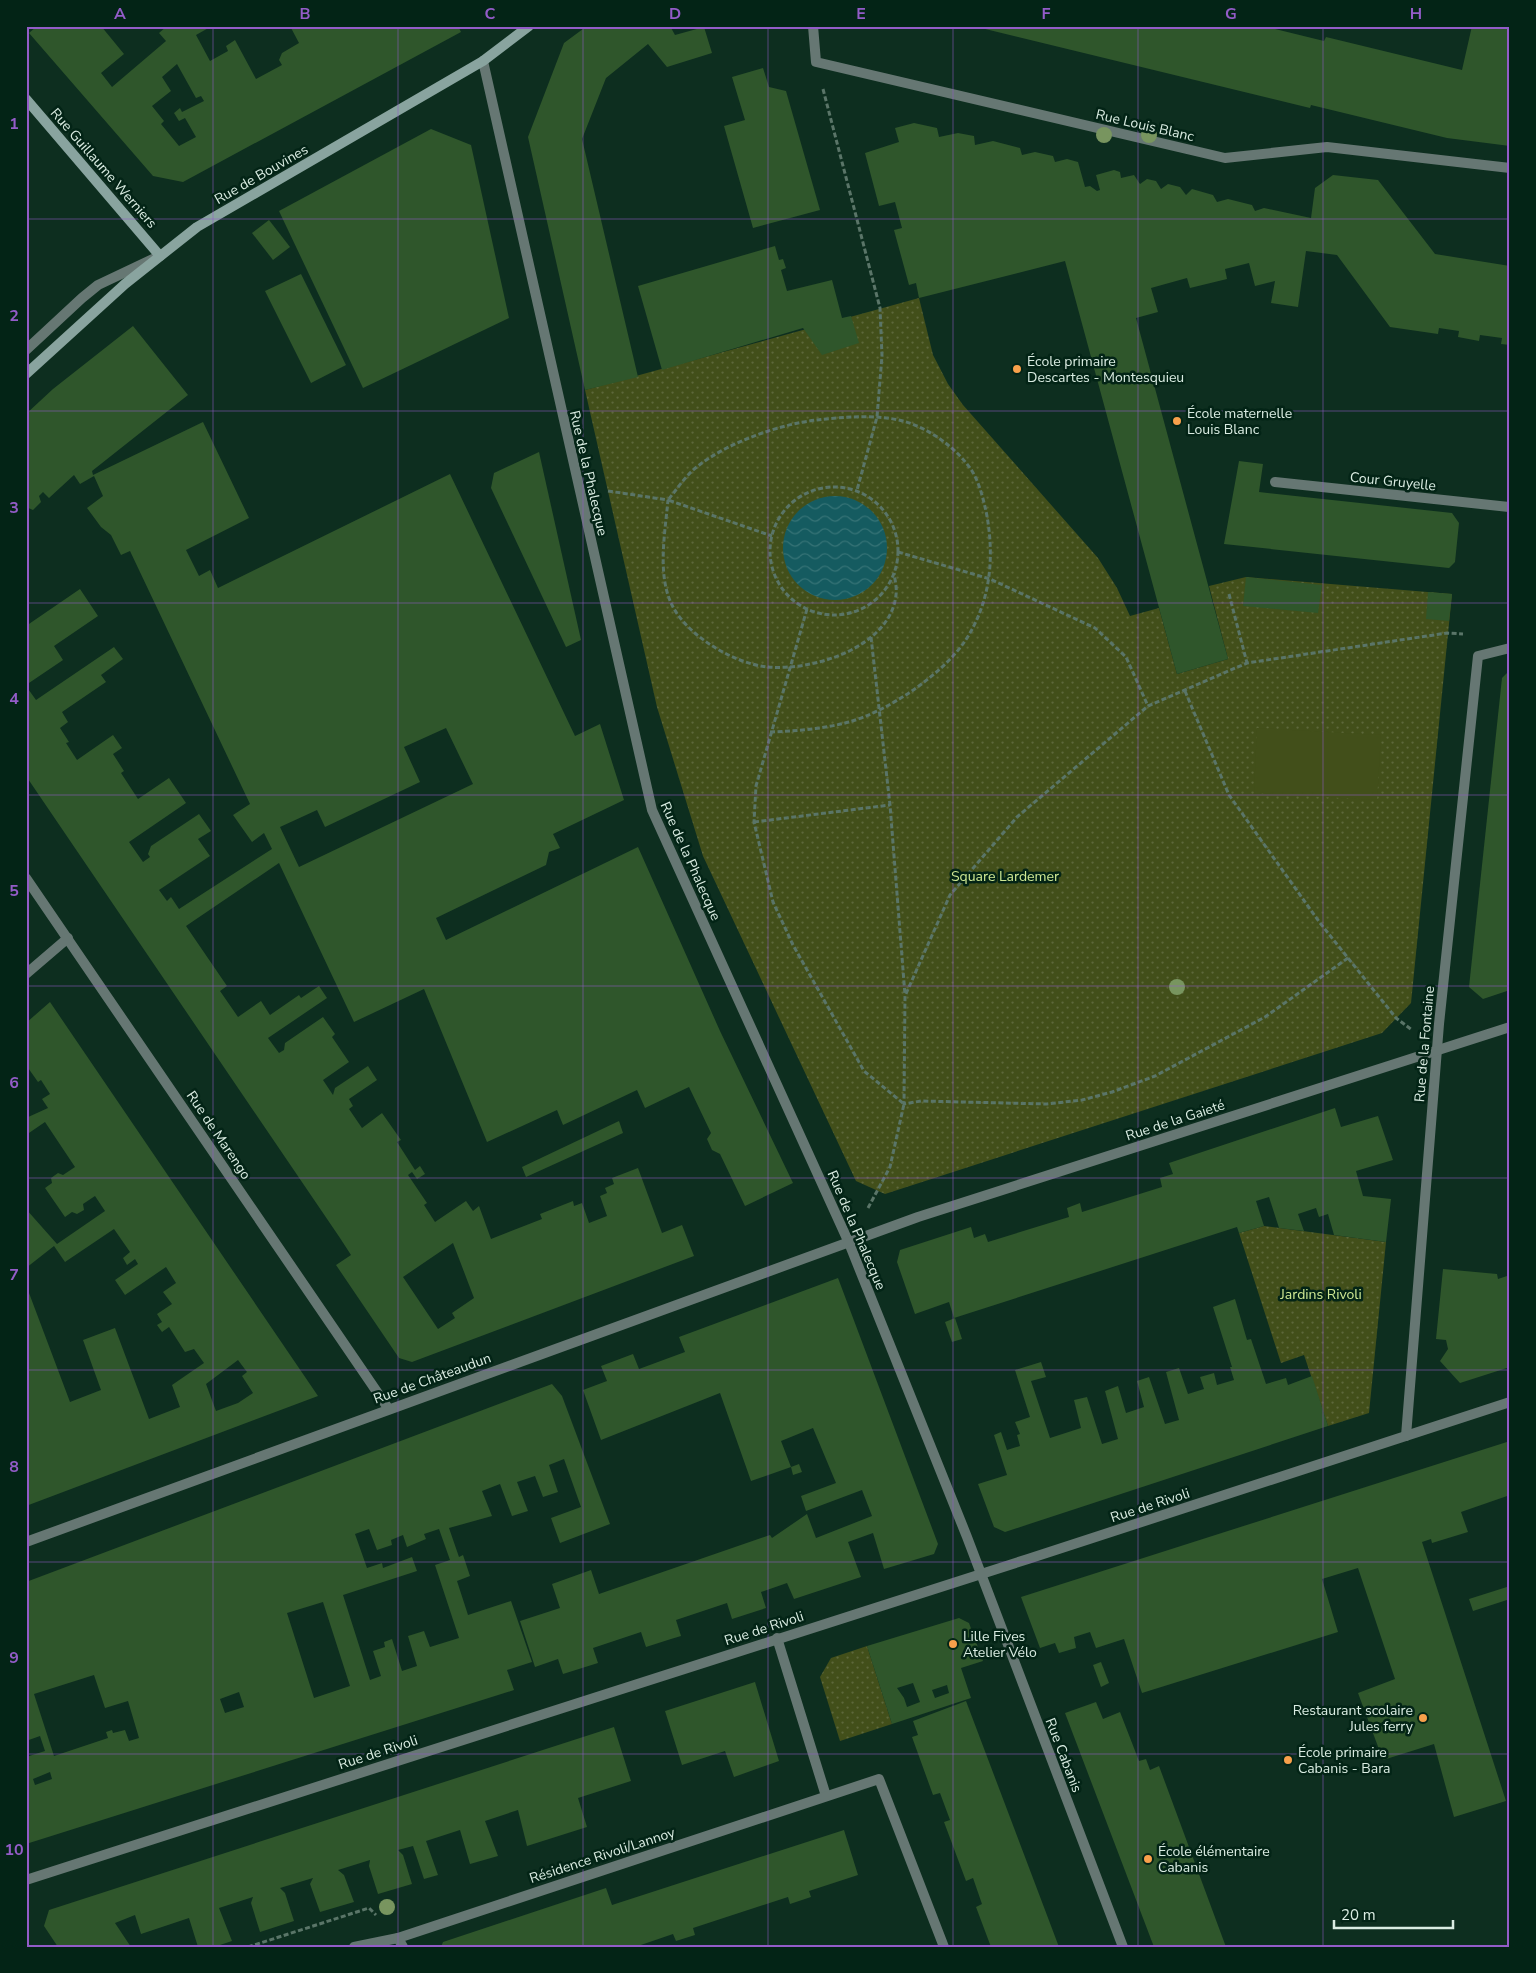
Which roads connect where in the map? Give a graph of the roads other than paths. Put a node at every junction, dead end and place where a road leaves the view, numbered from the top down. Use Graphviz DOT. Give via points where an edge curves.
graph roads {
  1 [pos="530,26"];
  2 [pos="813,26"];
  3 [pos="483,61"];
  4 [pos="26,99"];
  5 [pos="1510,168"];
  6 [pos="160,256"];
  7 [pos="26,350"];
  8 [pos="26,374"];
  9 [pos="1275,482"];
  10 [pos="1509,507"];
  11 [pos="1510,648"];
  12 [pos="26,878"];
  13 [pos="68,938"];
  14 [pos="26,974"];
  15 [pos="1510,1027"];
  16 [pos="1437,1050"];
  17 [pos="849,1243"];
  18 [pos="1510,1402"];
  19 [pos="388,1408"];
  20 [pos="1406,1436"];
  21 [pos="26,1542"];
  22 [pos="980,1574"];
  23 [pos="777,1638"];
  24 [pos="826,1796"];
  25 [pos="26,1880"];
  26 [pos="401,1942"];
  27 [pos="354,1947"];
  28 [pos="944,1947"];
  29 [pos="1123,1947"];
  1 -- 3 [label="street, Rue de Bouvines"];
  2 -- 5 [label="street, Rue Louis Blanc" via="816,62 1225,158 1327,147"];
  3 -- 6 [label="street, Rue de Bouvines" via="197,227"];
  3 -- 17 [label="street, Rue de la Phalecque" via="652,810"];
  4 -- 6 [label="street, Rue Guillaume Werniers"];
  6 -- 7 [label="street" via="98,285"];
  6 -- 8 [label="street, Rue de Bouvines"];
  9 -- 10 [label="street, Cour Gruyelle"];
  11 -- 16 [label="street, Rue de la Fontaine" via="1478,656"];
  12 -- 13 [label="street, Rue de Marengo"];
  13 -- 14 [label="street"];
  13 -- 19 [label="street, Rue de Marengo"];
  15 -- 16 [label="street, Rue de la Gaieté"];
  16 -- 17 [label="street, Rue de la Gaieté" via="918,1217"];
  16 -- 20 [label="street, Rue de la Fontaine"];
  17 -- 19 [label="street, Rue de Châteaudun"];
  17 -- 22 [label="street, Rue de la Phalecque"];
  18 -- 20 [label="street, Rue de Rivoli"];
  19 -- 21 [label="street, Rue de Châteaudun"];
  20 -- 22 [label="street, Rue de Rivoli"];
  22 -- 23 [label="street, Rue de Rivoli"];
  22 -- 29 [label="street, Rue Cabanis"];
  23 -- 24 [label="street"];
  23 -- 25 [label="street, Rue de Rivoli"];
  24 -- 26 [label="street, Résidence Rivoli/Lannoy"];
  24 -- 28 [label="street, Résidence Rivoli/Lannoy" via="879,1779"];
  26 -- 27 [label="street, Résidence Rivoli/Lannoy"];
}
